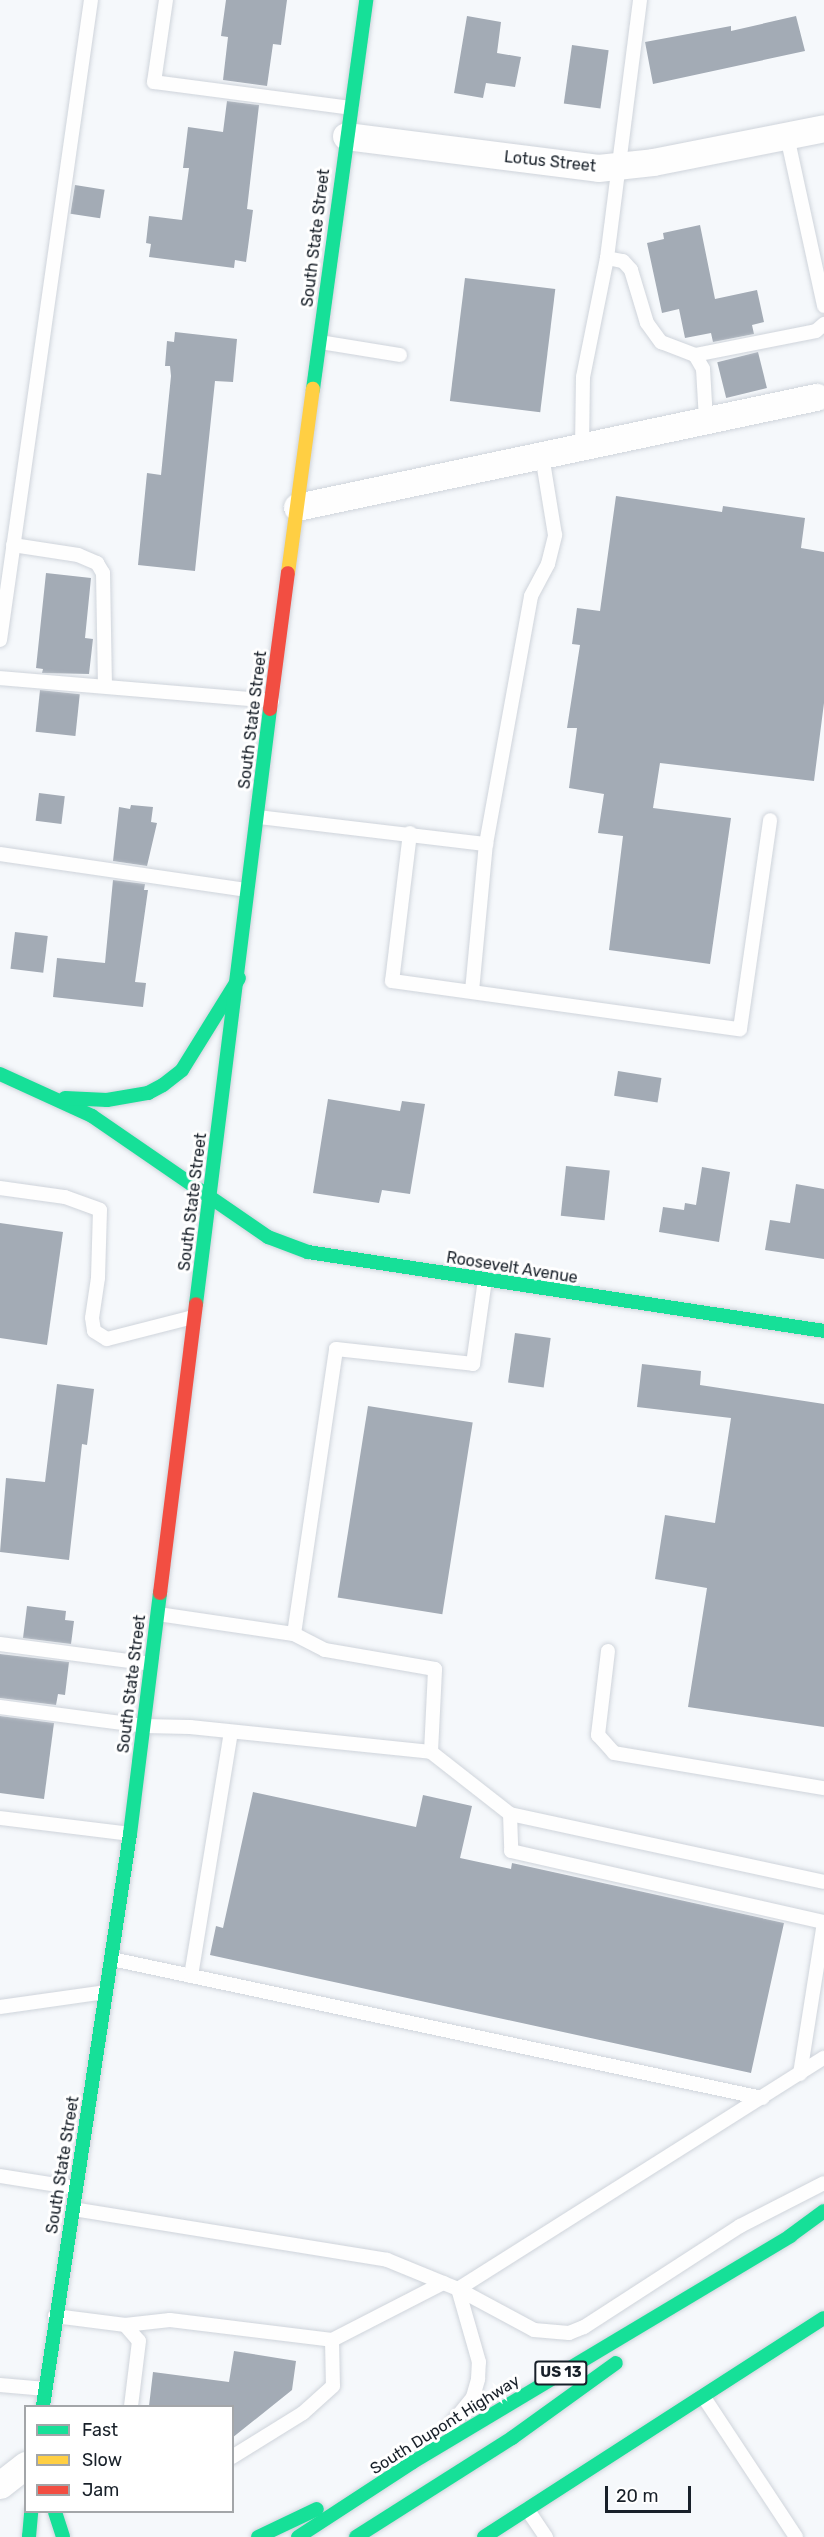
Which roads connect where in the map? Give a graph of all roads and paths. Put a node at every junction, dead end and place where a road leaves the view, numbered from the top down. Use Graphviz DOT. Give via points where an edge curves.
graph roads {
  1 [pos="91,0"];
  2 [pos="166,0"];
  3 [pos="366,0"];
  4 [pos="640,0"];
  5 [pos="351,108"];
  6 [pos="824,128"];
  7 [pos="346,136"];
  8 [pos="787,136"];
  9 [pos="618,166"];
  10 [pos="607,258"];
  11 [pos="824,306"];
  12 [pos="824,324"];
  13 [pos="319,342"];
  14 [pos="400,355"];
  15 [pos="695,355"];
  16 [pos="820,396"];
  17 [pos="706,420"];
  18 [pos="582,448"];
  19 [pos="542,456"];
  20 [pos="297,507"];
  21 [pos="13,545"];
  22 [pos="0,640"];
  23 [pos="0,678"];
  24 [pos="105,686"];
  25 [pos="272,702"];
  26 [pos="258,817"];
  27 [pos="770,820"];
  28 [pos="410,833"];
  29 [pos="486,844"];
  30 [pos="0,854"];
  31 [pos="249,890"];
  32 [pos="240,976"];
  33 [pos="472,991"];
  34 [pos="0,1074"];
  35 [pos="58,1097"];
  36 [pos="0,1188"];
  37 [pos="211,1196"];
  38 [pos="485,1280"];
  39 [pos="195,1317"];
  40 [pos="824,1331"];
  41 [pos="158,1614"];
  42 [pos="294,1634"];
  43 [pos="0,1644"];
  44 [pos="608,1651"];
  45 [pos="151,1664"];
  46 [pos="0,1707"];
  47 [pos="144,1726"];
  48 [pos="231,1732"];
  49 [pos="431,1752"];
  50 [pos="824,1788"];
  51 [pos="510,1814"];
  52 [pos="0,1818"];
  53 [pos="130,1834"];
  54 [pos="824,1882"];
  55 [pos="824,1922"];
  56 [pos="112,1959"];
  57 [pos="191,1976"];
  58 [pos="107,1992"];
  59 [pos="0,2007"];
  60 [pos="824,2058"];
  61 [pos="800,2074"];
  62 [pos="762,2098"];
  63 [pos="0,2176"];
  64 [pos="824,2183"];
  65 [pos="76,2188"];
  66 [pos="73,2209"];
  67 [pos="824,2211"];
  68 [pos="790,2236"];
  69 [pos="442,2283"];
  70 [pos="458,2289"];
  71 [pos="55,2316"];
  72 [pos="824,2318"];
  73 [pos="125,2325"];
  74 [pos="332,2340"];
  75 [pos="646,2341"];
  76 [pos="627,2355"];
  77 [pos="0,2385"];
  78 [pos="46,2389"];
  79 [pos="703,2395"];
  80 [pos="43,2405"];
  81 [pos="131,2405"];
  82 [pos="234,2456"];
  83 [pos="413,2462"];
  84 [pos="24,2467"];
  85 [pos="0,2485"];
  86 [pos="527,2509"];
  87 [pos="32,2513"];
  88 [pos="56,2513"];
  89 [pos="29,2537"];
  90 [pos="63,2537"];
  91 [pos="258,2537"];
  92 [pos="298,2537"];
  93 [pos="356,2537"];
  94 [pos="483,2537"];
  95 [pos="546,2537"];
  96 [pos="796,2537"];
  1 -- 21 [label="lane"];
  2 -- 5 [label="lane" via="154,82"];
  3 -- 5 [label="main road, South State Street"];
  4 -- 9 [label="lane"];
  5 -- 7 [label="main road, South State Street"];
  6 -- 8 [label="street, Lotus Street"];
  7 -- 9 [label="street, Lotus Street" via="486,156 598,168"];
  7 -- 13 [label="main road, South State Street"];
  8 -- 9 [label="street, Lotus Street"];
  8 -- 11 [label="lane"];
  9 -- 10 [label="lane"];
  10 -- 15 [label="lane" via="623,261 631,270 647,323 662,342"];
  10 -- 18 [label="lane" via="583,377"];
  12 -- 15 [label="lane" via="816,331"];
  13 -- 14 [label="lane"];
  13 -- 20 [label="main road, South State Street"];
  15 -- 17 [label="lane" via="703,369"];
  16 -- 17 [label="street"];
  17 -- 18 [label="street"];
  18 -- 19 [label="street"];
  19 -- 20 [label="street"];
  19 -- 29 [label="lane" via="555,535 548,564 531,596"];
  20 -- 25 [label="main road, South State Street"];
  21 -- 22 [label="lane"];
  21 -- 24 [label="lane" via="78,555 97,563 103,573"];
  23 -- 24 [label="lane"];
  24 -- 25 [label="lane"];
  25 -- 26 [label="main road, South State Street"];
  26 -- 28 [label="lane"];
  26 -- 31 [label="main road, South State Street"];
  27 -- 33 [label="lane" via="740,1029"];
  28 -- 29 [label="lane"];
  28 -- 33 [label="lane" via="392,981"];
  29 -- 33 [label="lane"];
  30 -- 31 [label="lane"];
  31 -- 32 [label="main road, South State Street"];
  32 -- 35 [label="main road" via="182,1070 163,1085 148,1093 107,1100"];
  32 -- 37 [label="main road, South State Street"];
  34 -- 35 [label="main road"];
  35 -- 37 [label="main road, Roosevelt Avenue"];
  36 -- 39 [label="lane" via="65,1197 100,1210 94,1331 107,1339"];
  37 -- 38 [label="main road, Roosevelt Avenue" via="268,1237 308,1252"];
  37 -- 39 [label="main road, South State Street"];
  38 -- 40 [label="main road, Roosevelt Avenue"];
  38 -- 42 [label="lane" via="473,1364 336,1349"];
  39 -- 41 [label="main road, South State Street"];
  41 -- 42 [label="lane"];
  41 -- 45 [label="main road, South State Street"];
  42 -- 49 [label="lane" via="325,1650 435,1669"];
  43 -- 45 [label="lane"];
  44 -- 50 [label="lane" via="598,1735 615,1753"];
  45 -- 47 [label="main road, South State Street"];
  46 -- 47 [label="lane"];
  47 -- 48 [label="lane"];
  47 -- 53 [label="main road, South State Street"];
  48 -- 49 [label="lane"];
  48 -- 57 [label="lane"];
  49 -- 51 [label="lane"];
  51 -- 54 [label="lane"];
  51 -- 55 [label="lane" via="511,1851"];
  52 -- 53 [label="lane"];
  53 -- 56 [label="main road, South State Street"];
  55 -- 61 [label="lane"];
  56 -- 57 [label="lane"];
  56 -- 58 [label="main road, South State Street"];
  57 -- 62 [label="lane"];
  58 -- 59 [label="lane"];
  58 -- 65 [label="main road, South State Street"];
  60 -- 61 [label="lane"];
  61 -- 62 [label="lane"];
  62 -- 70 [label="lane"];
  63 -- 65 [label="lane"];
  64 -- 70 [label="lane" via="740,2226 584,2327 569,2332 534,2330"];
  65 -- 66 [label="main road, South State Street"];
  66 -- 69 [label="lane" via="387,2260"];
  66 -- 71 [label="main road, South State Street"];
  67 -- 68 [label="main road, South Dupont Highway / US 13"];
  68 -- 75 [label="main road"];
  68 -- 83 [label="main road, South Dupont Highway / US 13"];
  69 -- 70 [label="lane"];
  69 -- 74 [label="lane"];
  70 -- 83 [label="lane" via="480,2362 478,2379 465,2411"];
  71 -- 73 [label="lane"];
  71 -- 78 [label="main road, South State Street"];
  72 -- 79 [label="main road"];
  73 -- 74 [label="lane" via="170,2320"];
  73 -- 81 [label="lane" via="139,2341"];
  74 -- 82 [label="lane" via="333,2386 303,2413"];
  76 -- 93 [label="main road" via="512,2438"];
  77 -- 78 [label="lane"];
  78 -- 80 [label="main road, South State Street"];
  79 -- 86 [label="main road"];
  79 -- 96 [label="lane"];
  83 -- 91 [label="main road"];
  83 -- 92 [label="main road, South Dupont Highway / US 13"];
  84 -- 85 [label="street"];
  86 -- 94 [label="main road"];
  86 -- 95 [label="lane"];
  87 -- 89 [label="main road"];
  88 -- 90 [label="main road"];
}
